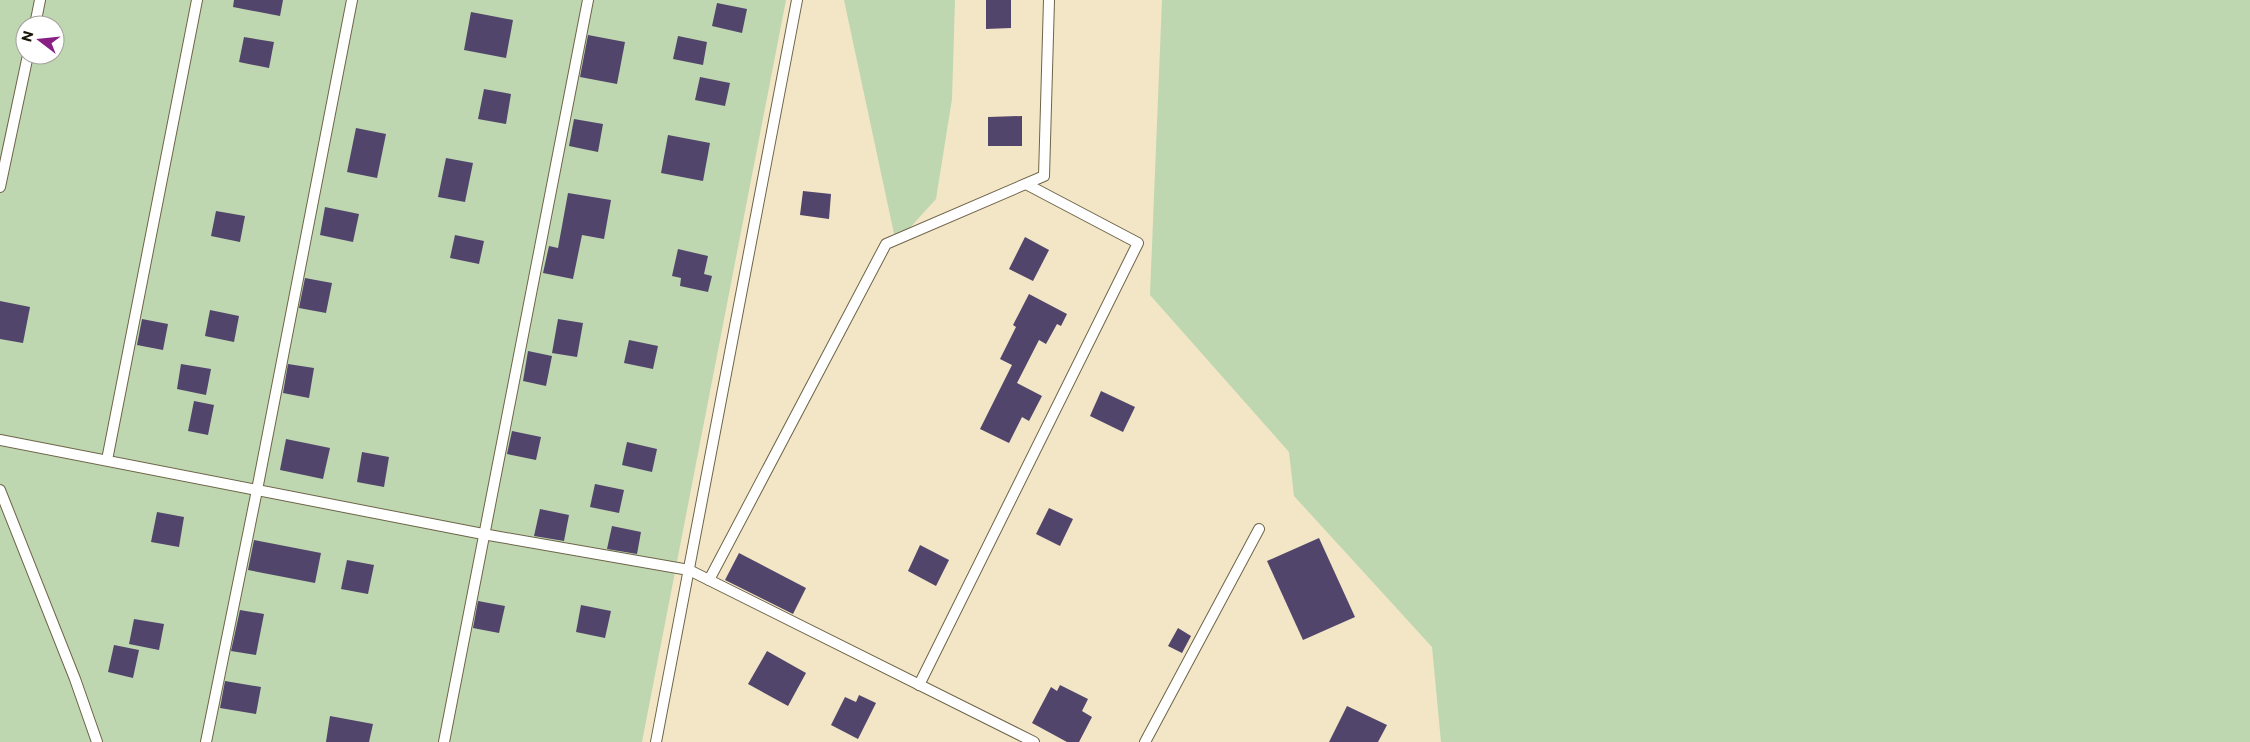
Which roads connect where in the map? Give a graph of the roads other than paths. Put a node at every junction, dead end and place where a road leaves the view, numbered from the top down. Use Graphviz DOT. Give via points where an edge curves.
graph roads {
  1 [pos="40,0"];
  2 [pos="196,0"];
  3 [pos="352,0"];
  4 [pos="588,0"];
  5 [pos="797,0"];
  6 [pos="1049,0"];
  7 [pos="37,15"];
  8 [pos="26,65"];
  9 [pos="1026,184"];
  10 [pos="0,187"];
  11 [pos="0,440"];
  12 [pos="107,460"];
  13 [pos="0,490"];
  14 [pos="257,490"];
  15 [pos="1259,529"];
  16 [pos="483,534"];
  17 [pos="689,570"];
  18 [pos="709,580"];
  19 [pos="919,685"];
  20 [pos="97,742"];
  21 [pos="206,742"];
  22 [pos="444,742"];
  23 [pos="656,742"];
  24 [pos="1034,742"];
  25 [pos="1145,742"];
  1 -- 7 [label="lane"];
  2 -- 12 [label="lane"];
  3 -- 14 [label="lane"];
  4 -- 16 [label="lane"];
  5 -- 17 [label="lane"];
  6 -- 9 [label="lane" via="1044,176"];
  8 -- 10 [label="lane"];
  9 -- 18 [label="lane" via="886,244"];
  9 -- 19 [label="lane" via="1138,244"];
  11 -- 12 [label="lane"];
  12 -- 14 [label="lane"];
  13 -- 20 [label="lane" via="76,679"];
  14 -- 16 [label="lane"];
  14 -- 21 [label="lane"];
  15 -- 25 [label="lane"];
  16 -- 17 [label="lane"];
  16 -- 22 [label="lane"];
  17 -- 18 [label="lane"];
  17 -- 23 [label="lane"];
  18 -- 19 [label="lane"];
  19 -- 24 [label="lane"];
}
